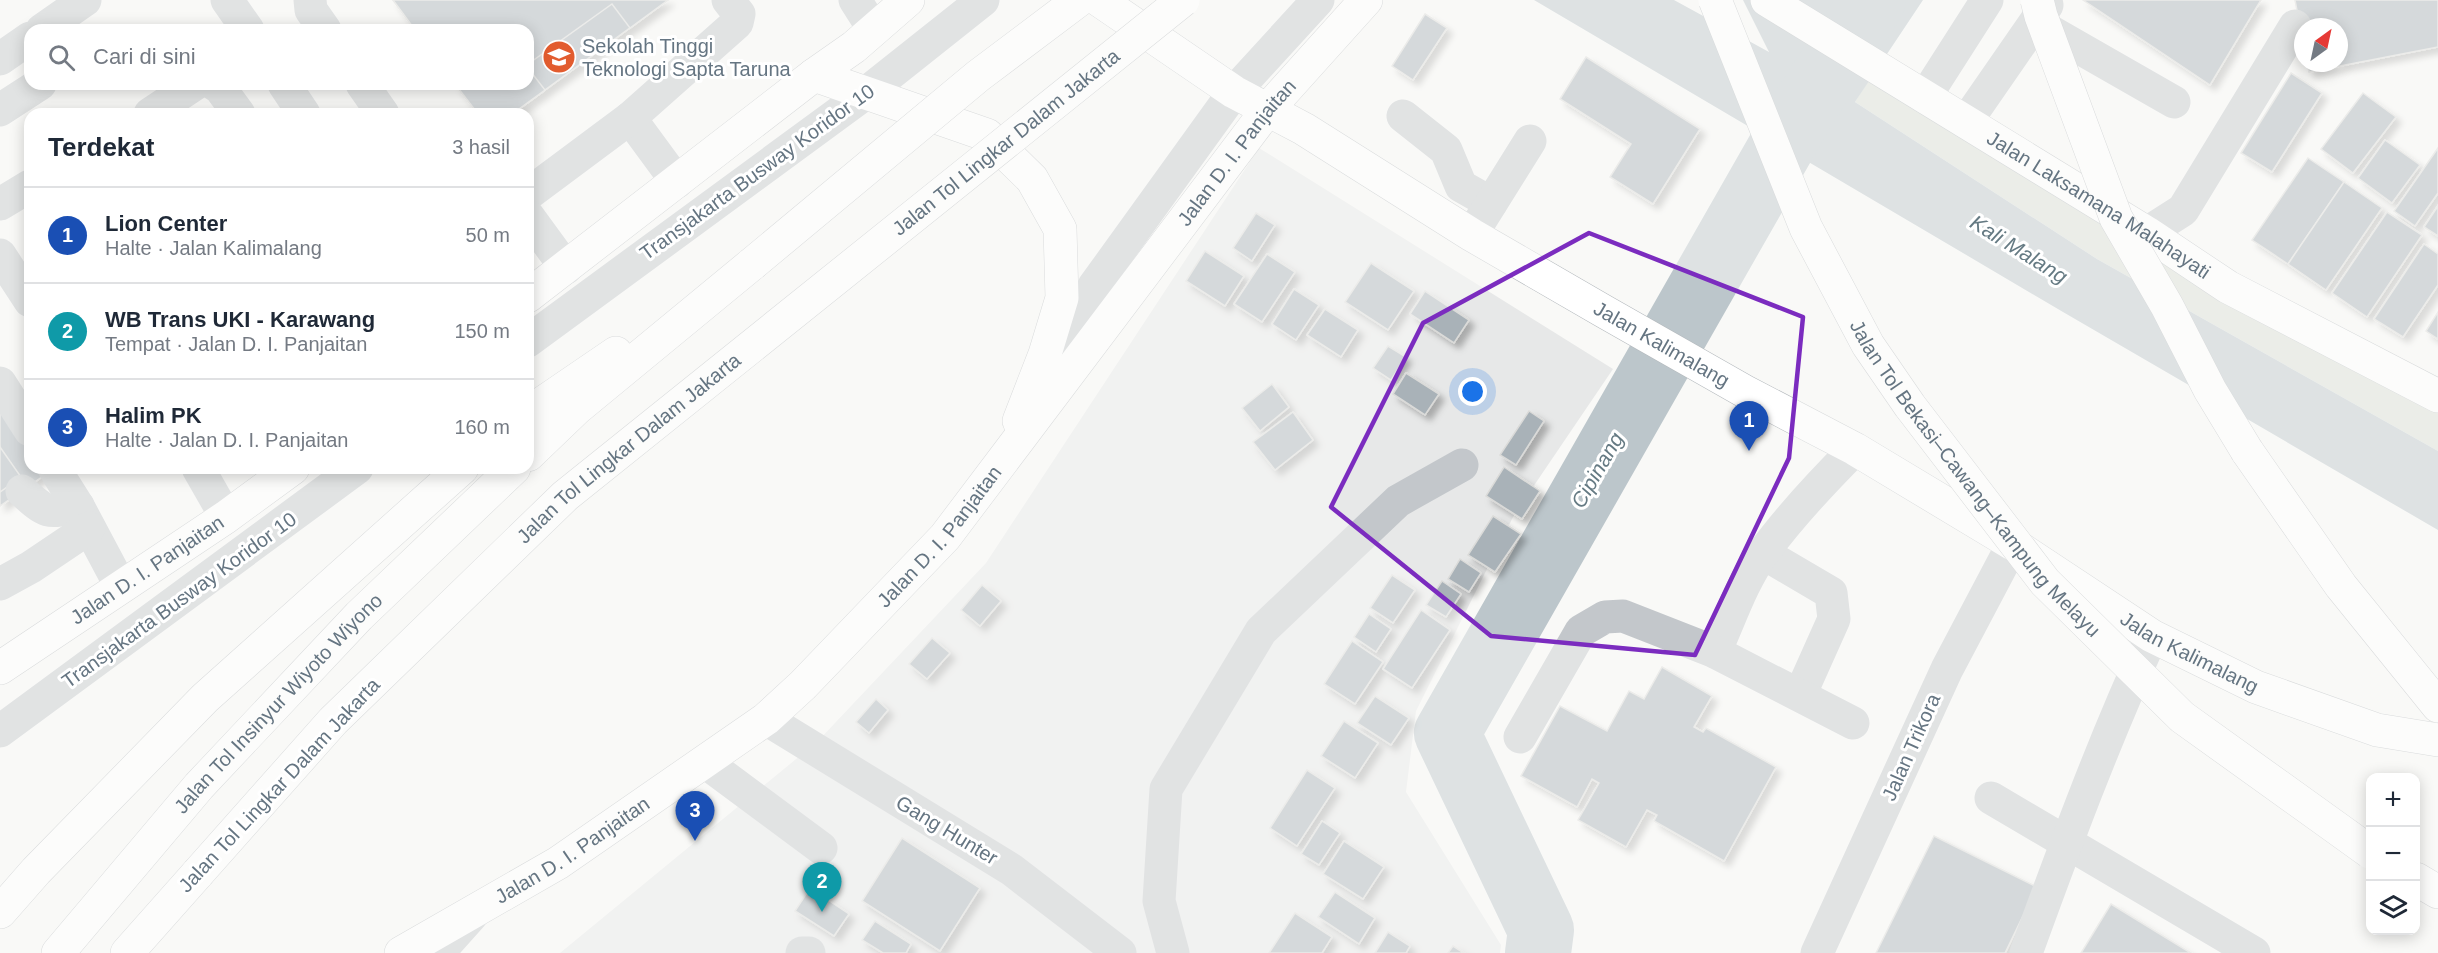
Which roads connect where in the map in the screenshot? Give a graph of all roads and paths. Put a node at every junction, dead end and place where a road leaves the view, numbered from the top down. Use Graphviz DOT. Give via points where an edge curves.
graph roads {
  1 [pos="85,0"];
  2 [pos="227,0"];
  3 [pos="310,0"];
  4 [pos="728,0"];
  5 [pos="855,0"];
  6 [pos="908,0"];
  7 [pos="983,0"];
  8 [pos="1079,0"];
  9 [pos="1099,0"];
  10 [pos="1183,0"];
  11 [pos="1318,0"];
  12 [pos="1366,0"];
  13 [pos="1715,0"];
  14 [pos="1767,0"];
  15 [pos="1987,0"];
  16 [pos="2041,8"];
  17 [pos="51,24"];
  18 [pos="244,24"];
  19 [pos="321,24"];
  20 [pos="2294,28"];
  21 [pos="874,30"];
  22 [pos="24,42"];
  23 [pos="0,59"];
  24 [pos="814,75"];
  25 [pos="31,90"];
  26 [pos="186,90"];
  27 [pos="221,90"];
  28 [pos="288,90"];
  29 [pos="366,90"];
  30 [pos="1234,92"];
  31 [pos="866,93"];
  32 [pos="1925,98"];
  33 [pos="2174,102"];
  34 [pos="159,108"];
  35 [pos="235,108"];
  36 [pos="300,108"];
  37 [pos="379,108"];
  38 [pos="1268,109"];
  39 [pos="0,110"];
  40 [pos="1403,116"];
  41 [pos="630,118"];
  42 [pos="1966,122"];
  43 [pos="1530,141"];
  44 [pos="676,182"];
  45 [pos="24,190"];
  46 [pos="534,190"];
  47 [pos="1491,203"];
  48 [pos="0,204"];
  49 [pos="534,224"];
  50 [pos="2146,233"];
  51 [pos="1472,235"];
  52 [pos="0,255"];
  53 [pos="752,264"];
  54 [pos="566,268"];
  55 [pos="24,292"];
  56 [pos="534,292"];
  57 [pos="534,337"];
  58 [pos="0,383"];
  59 [pos="2438,396"];
  60 [pos="534,409"];
  61 [pos="24,421"];
  62 [pos="534,449"];
  63 [pos="1855,449"];
  64 [pos="1007,454"];
  65 [pos="1462,465"];
  66 [pos="58,474"];
  67 [pos="201,474"];
  68 [pos="285,474"];
  69 [pos="349,474"];
  70 [pos="455,474"];
  71 [pos="508,474"];
  72 [pos="22,490"];
  73 [pos="84,517"];
  74 [pos="226,517"];
  75 [pos="2013,544"];
  76 [pos="1763,553"];
  77 [pos="0,584"];
  78 [pos="121,587"];
  79 [pos="2152,636"];
  80 [pos="1715,652"];
  81 [pos="0,668"];
  82 [pos="1800,695"];
  83 [pos="2438,706"];
  84 [pos="766,719"];
  85 [pos="1853,723"];
  86 [pos="0,731"];
  87 [pos="1520,737"];
  88 [pos="2438,740"];
  89 [pos="705,762"];
  90 [pos="1991,798"];
  91 [pos="2067,841"];
  92 [pos="821,848"];
  93 [pos="2366,849"];
  94 [pos="2419,881"];
  95 [pos="2438,892"];
  96 [pos="481,905"];
  97 [pos="0,912"];
  98 [pos="58,953"];
  99 [pos="127,953"];
  100 [pos="401,953"];
  101 [pos="438,953"];
  102 [pos="802,953"];
  103 [pos="809,953"];
  104 [pos="1120,953"];
  105 [pos="1173,953"];
  106 [pos="1817,953"];
  107 [pos="2026,953"];
  108 [pos="2254,953"];
  1 -- 17 [label="street"];
  2 -- 18 [label="street"];
  3 -- 19 [label="street" via="311,10"];
  4 -- 41 [label="street" via="739,14 737,23"];
  5 -- 21 [label="street"];
  6 -- 21 [label="main road"];
  7 -- 31 [label="street, Transjakarta Busway Koridor 10"];
  8 -- 53 [label="main road, bridge" via="978,75"];
  9 -- 30 [label="main road, Jalan Kalimalang"];
  10 -- 99 [label="main road, Jalan Tol Lingkar Dalam Jakarta, bridge" via="565,496 333,721"];
  11 -- 30 [label="street"];
  12 -- 38 [label="main road, Jalan D. I. Panjaitan"];
  13 -- 93 [label="main road, Jalan Tol Bekasi–Cawang–Kampung Melayu, bridge" via="1806,228 1868,345 1910,406 2045,582 2182,717"];
  14 -- 32 [label="main road, Jalan Laksamana Malahayati"];
  15 -- 32 [label="street"];
  16 -- 33 [label="street"];
  16 -- 42 [label="street"];
  16 -- 83 [label="main road, bridge" via="2116,218 2210,390 2247,451 2341,586"];
  20 -- 50 [label="street" via="2183,210"];
  21 -- 24 [label="main road"];
  22 -- 23 [label="street"];
  24 -- 31 [label="main road"];
  24 -- 44 [label="main road"];
  25 -- 39 [label="street"];
  26 -- 34 [label="street"];
  27 -- 35 [label="street"];
  28 -- 36 [label="street"];
  29 -- 37 [label="street"];
  30 -- 38 [label="main road, Jalan Kalimalang"];
  30 -- 64 [label="street" via="1094,286"];
  31 -- 57 [label="street, Transjakarta Busway Koridor 10"];
  31 -- 64 [label="main road" via="987,135 1032,179 1060,229 1062,298"];
  32 -- 42 [label="main road, Jalan Laksamana Malahayati"];
  38 -- 51 [label="main road, Jalan Kalimalang"];
  38 -- 64 [label="main road, Jalan D. I. Panjaitan"];
  40 -- 47 [label="street" via="1446,150 1461,186"];
  41 -- 44 [label="street"];
  41 -- 46 [label="street"];
  42 -- 50 [label="main road, Jalan Laksamana Malahayati"];
  43 -- 47 [label="street"];
  44 -- 54 [label="main road"];
  45 -- 48 [label="street"];
  47 -- 51 [label="street"];
  49 -- 54 [label="street"];
  50 -- 59 [label="main road, Jalan Laksamana Malahayati" via="2228,287"];
  51 -- 63 [label="main road, Jalan Kalimalang" via="1744,391"];
  52 -- 55 [label="street"];
  53 -- 60 [label="main road"];
  53 -- 62 [label="main road" via="576,409"];
  54 -- 56 [label="main road"];
  58 -- 61 [label="street"];
  63 -- 75 [label="main road, Jalan Kalimalang"];
  63 -- 76 [label="street"];
  64 -- 84 [label="main road, Jalan D. I. Panjaitan" via="945,537"];
  65 -- 105 [label="street" via="1398,501 1261,631 1166,789 1160,902"];
  66 -- 73 [label="street"];
  67 -- 74 [label="street"];
  68 -- 74 [label="main road, Jalan D. I. Panjaitan"];
  69 -- 86 [label="street, Transjakarta Busway Koridor 10"];
  70 -- 97 [label="main road" via="205,698"];
  71 -- 98 [label="main road, Jalan Tol Insinyur Wiyoto Wiyono" via="369,605 215,769"];
  72 -- 73 [label="street" via="40,507"];
  73 -- 77 [label="street" via="31,567"];
  73 -- 78 [label="street"];
  74 -- 78 [label="main road, Jalan D. I. Panjaitan"];
  75 -- 79 [label="main road, Jalan Kalimalang"];
  75 -- 106 [label="street, Jalan Trikora" via="1947,669"];
  76 -- 80 [label="street"];
  76 -- 82 [label="street" via="1831,593 1834,619"];
  78 -- 81 [label="main road, Jalan D. I. Panjaitan"];
  79 -- 88 [label="main road, Jalan Kalimalang" via="2256,687 2377,730"];
  79 -- 91 [label="street"];
  80 -- 82 [label="street"];
  80 -- 87 [label="street" via="1623,616 1605,617 1581,631"];
  82 -- 85 [label="street"];
  84 -- 89 [label="main road, Jalan D. I. Panjaitan"];
  84 -- 104 [label="street, Gang Hunter" via="1012,870"];
  89 -- 92 [label="street"];
  89 -- 96 [label="main road, Jalan D. I. Panjaitan" via="558,863"];
  90 -- 91 [label="street"];
  91 -- 107 [label="street"];
  91 -- 108 [label="street"];
  94 -- 95 [label="main road"];
  96 -- 100 [label="main road, Jalan D. I. Panjaitan"];
  96 -- 101 [label="street"];
  102 -- 103 [label="street"];
}
